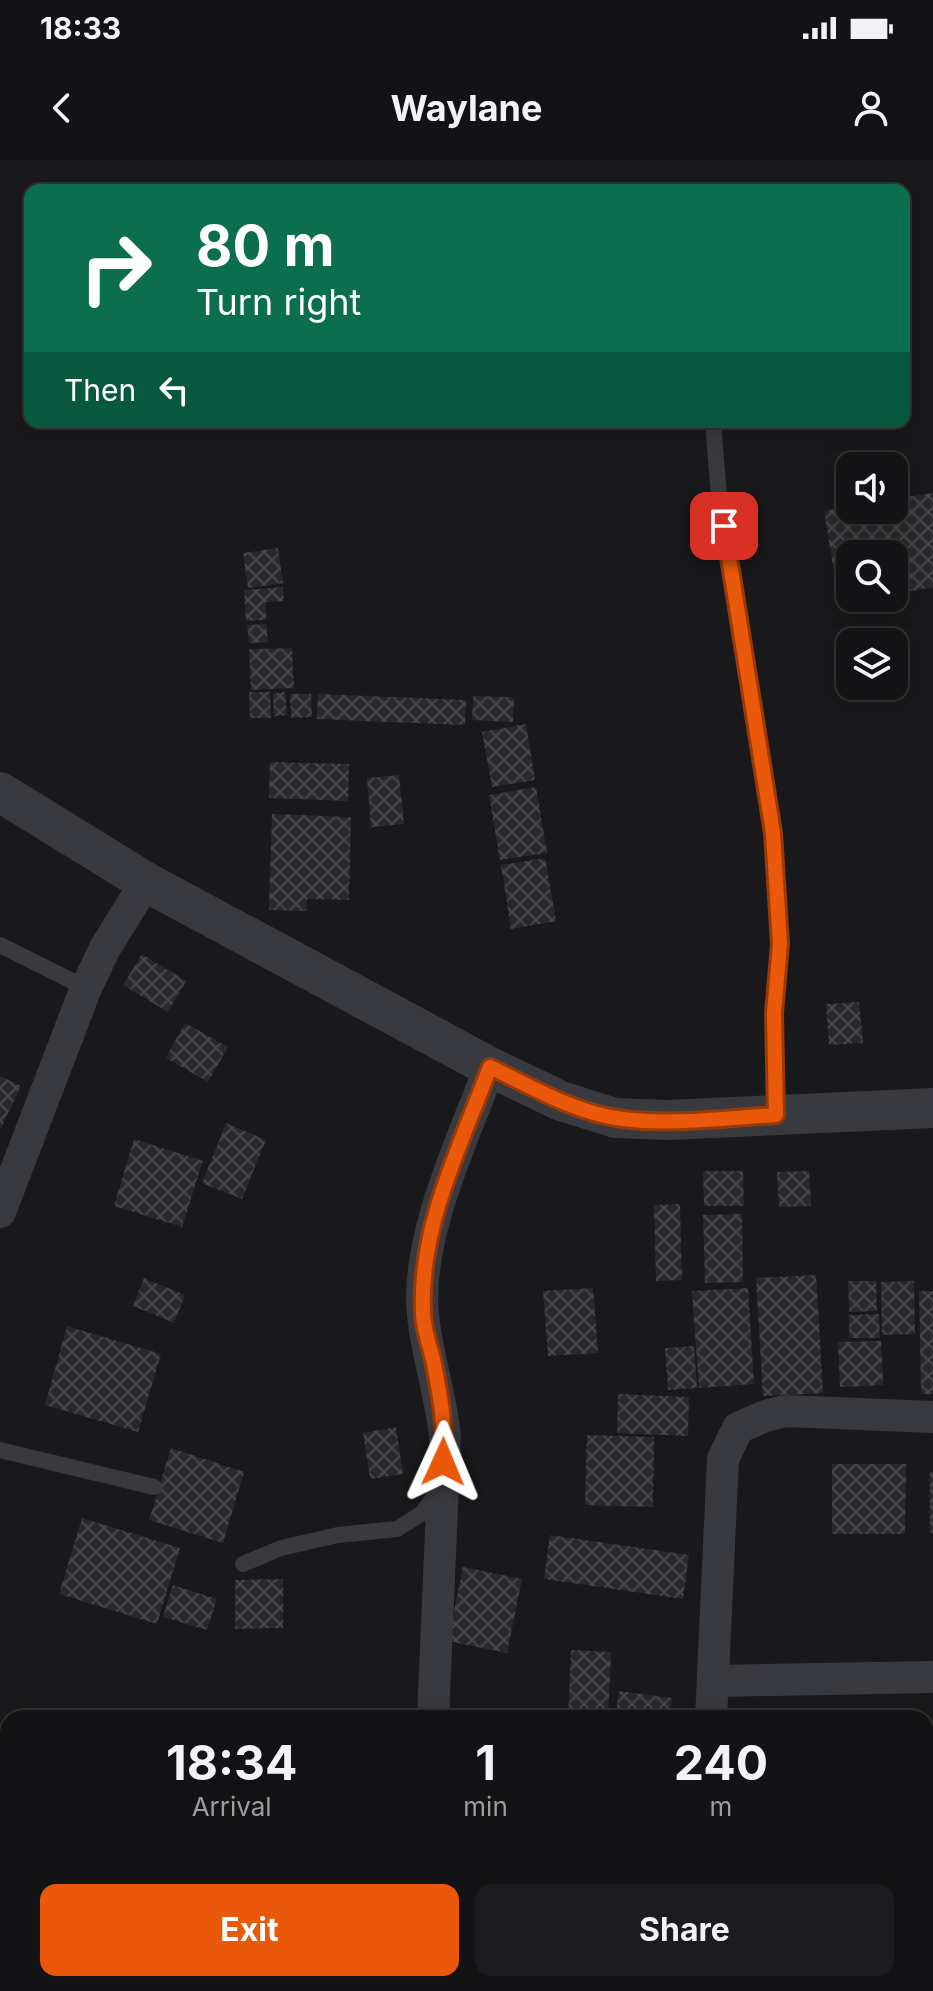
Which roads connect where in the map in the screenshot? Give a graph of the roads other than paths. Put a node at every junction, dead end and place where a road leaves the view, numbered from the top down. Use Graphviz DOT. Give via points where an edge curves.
graph roads {
  1 [pos="713,428"];
  2 [pos="0,792"];
  3 [pos="146,882"];
  4 [pos="0,945"];
  5 [pos="86,988"];
  6 [pos="490,1067"];
  7 [pos="933,1108"];
  8 [pos="776,1115"];
  9 [pos="2,1202"];
  10 [pos="933,1417"];
  11 [pos="0,1450"];
  12 [pos="154,1487"];
  13 [pos="442,1487"];
  14 [pos="243,1564"];
  15 [pos="933,1677"];
  16 [pos="714,1681"];
  17 [pos="433,1710"];
  18 [pos="712,1710"];
  1 -- 8 [label="lane" via="719,496 773,833 780,944 774,1013"];
  2 -- 3 [label="street"];
  3 -- 5 [label="street"];
  3 -- 6 [label="street"];
  4 -- 5 [label="lane"];
  5 -- 9 [label="street"];
  6 -- 8 [label="street" via="561,1101 615,1118"];
  6 -- 13 [label="street" via="433,1222 423,1271 423,1316 445,1437"];
  7 -- 8 [label="street"];
  10 -- 16 [label="street" via="785,1411 738,1428 723,1459"];
  11 -- 12 [label="lane"];
  13 -- 14 [label="lane" via="421,1514 397,1529 338,1535 281,1548"];
  13 -- 17 [label="street"];
  15 -- 16 [label="street"];
  16 -- 18 [label="street"];
}
